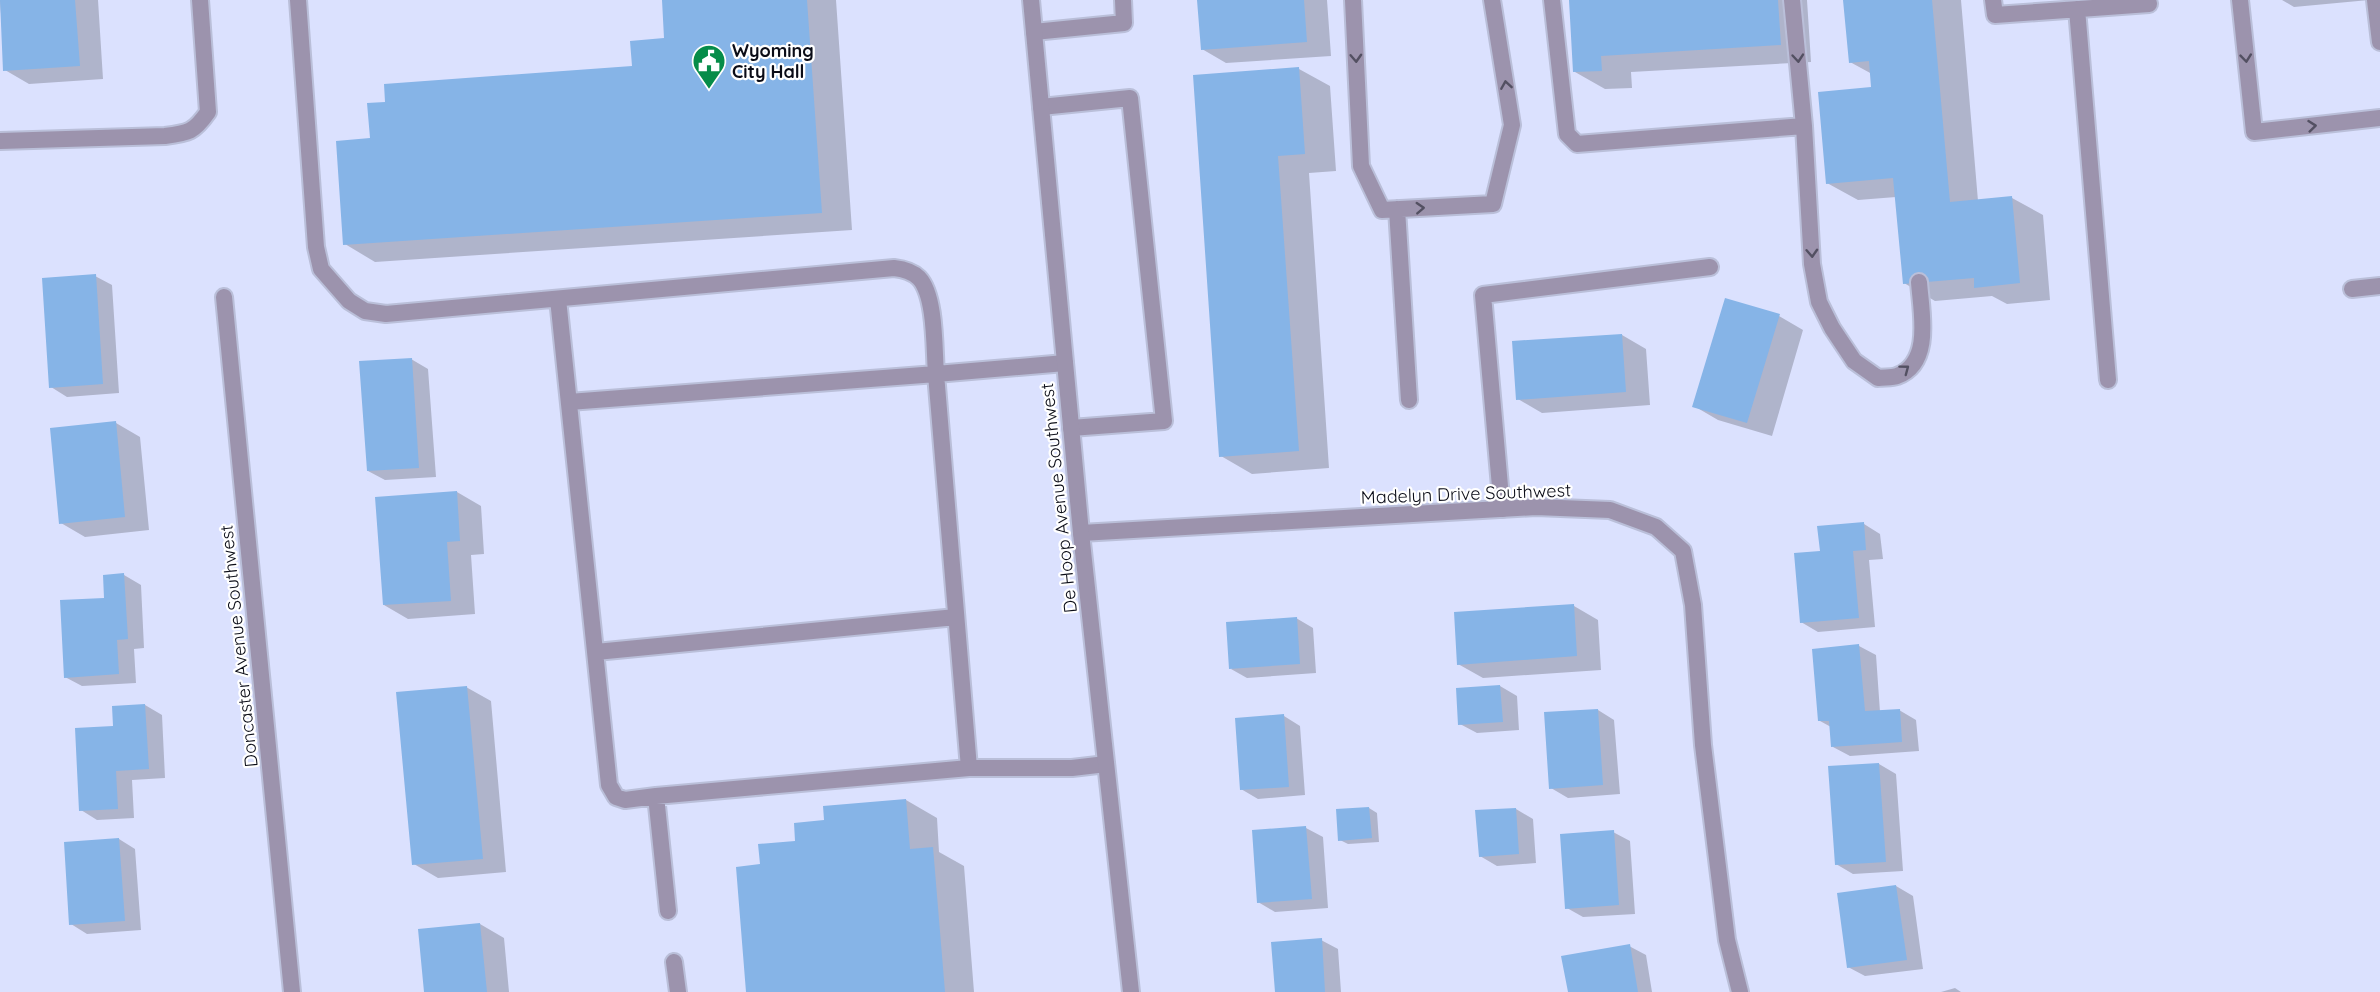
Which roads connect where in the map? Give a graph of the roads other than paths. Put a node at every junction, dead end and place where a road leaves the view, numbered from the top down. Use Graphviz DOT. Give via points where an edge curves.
graph roads {
  1 [pos="200,0"];
  2 [pos="298,0"];
  3 [pos="1031,0"];
  4 [pos="1123,0"];
  5 [pos="1353,0"];
  6 [pos="1492,0"];
  7 [pos="1552,0"];
  8 [pos="1792,0"];
  9 [pos="1993,0"];
  10 [pos="2148,0"];
  11 [pos="2240,0"];
  12 [pos="2375,0"];
  13 [pos="2077,9"];
  14 [pos="1034,32"];
  15 [pos="2380,42"];
  16 [pos="1041,107"];
  17 [pos="2380,118"];
  18 [pos="1804,126"];
  19 [pos="0,141"];
  20 [pos="1397,209"];
  21 [pos="1710,267"];
  22 [pos="1919,282"];
  23 [pos="2380,286"];
  24 [pos="2352,290"];
  25 [pos="225,297"];
  26 [pos="558,298"];
  27 [pos="1065,363"];
  28 [pos="936,374"];
  29 [pos="2108,380"];
  30 [pos="1410,400"];
  31 [pos="569,402"];
  32 [pos="1071,428"];
  33 [pos="1502,509"];
  34 [pos="1081,533"];
  35 [pos="956,617"];
  36 [pos="596,652"];
  37 [pos="1106,764"];
  38 [pos="969,768"];
  39 [pos="656,796"];
  40 [pos="668,911"];
  41 [pos="674,962"];
  42 [pos="292,992"];
  43 [pos="678,992"];
  44 [pos="1131,992"];
  45 [pos="1740,992"];
  1 -- 19 [label="street" via="208,112 188,133"];
  2 -- 26 [label="street" via="316,247 321,269 331,283 365,311 386,314"];
  3 -- 14 [label="street, De Hoop Avenue Southwest"];
  4 -- 14 [label="street" via="1124,23"];
  5 -- 20 [label="street, one-way" via="1361,166 1382,210"];
  20 -- 6 [label="street, one-way" via="1493,204 1512,125"];
  7 -- 18 [label="street" via="1567,134 1577,144"];
  8 -- 18 [label="street, one-way"];
  9 -- 13 [label="street" via="1995,15"];
  10 -- 13 [label="street" via="2149,4"];
  11 -- 17 [label="street, one-way" via="2254,132"];
  12 -- 15 [label="street"];
  13 -- 29 [label="street"];
  14 -- 16 [label="street, De Hoop Avenue Southwest"];
  16 -- 27 [label="street, De Hoop Avenue Southwest"];
  16 -- 32 [label="street" via="1130,98 1164,421"];
  18 -- 22 [label="street, one-way" via="1812,264 1819,302 1854,361 1878,378 1898,376 1915,362 1921,348"];
  20 -- 30 [label="street"];
  21 -- 33 [label="street" via="1483,295"];
  23 -- 24 [label="street"];
  25 -- 42 [label="street, Doncaster Avenue Southwest"];
  26 -- 28 [label="street" via="894,268 907,270 927,290"];
  26 -- 31 [label="street"];
  27 -- 28 [label="street"];
  27 -- 32 [label="street, De Hoop Avenue Southwest"];
  28 -- 31 [label="street"];
  28 -- 35 [label="street"];
  31 -- 36 [label="street"];
  32 -- 34 [label="street, De Hoop Avenue Southwest"];
  33 -- 34 [label="street, Madelyn Drive Southwest"];
  33 -- 45 [label="street, Madelyn Drive Southwest" via="1610,510 1656,527 1683,551 1693,605 1703,745 1727,940"];
  34 -- 37 [label="street, De Hoop Avenue Southwest"];
  35 -- 36 [label="street"];
  35 -- 38 [label="street"];
  36 -- 39 [label="street" via="609,785 616,797 625,800"];
  37 -- 38 [label="street" via="1072,768"];
  37 -- 44 [label="street, De Hoop Avenue Southwest"];
  38 -- 39 [label="street"];
  39 -- 40 [label="street"];
  41 -- 43 [label="street"];
}
